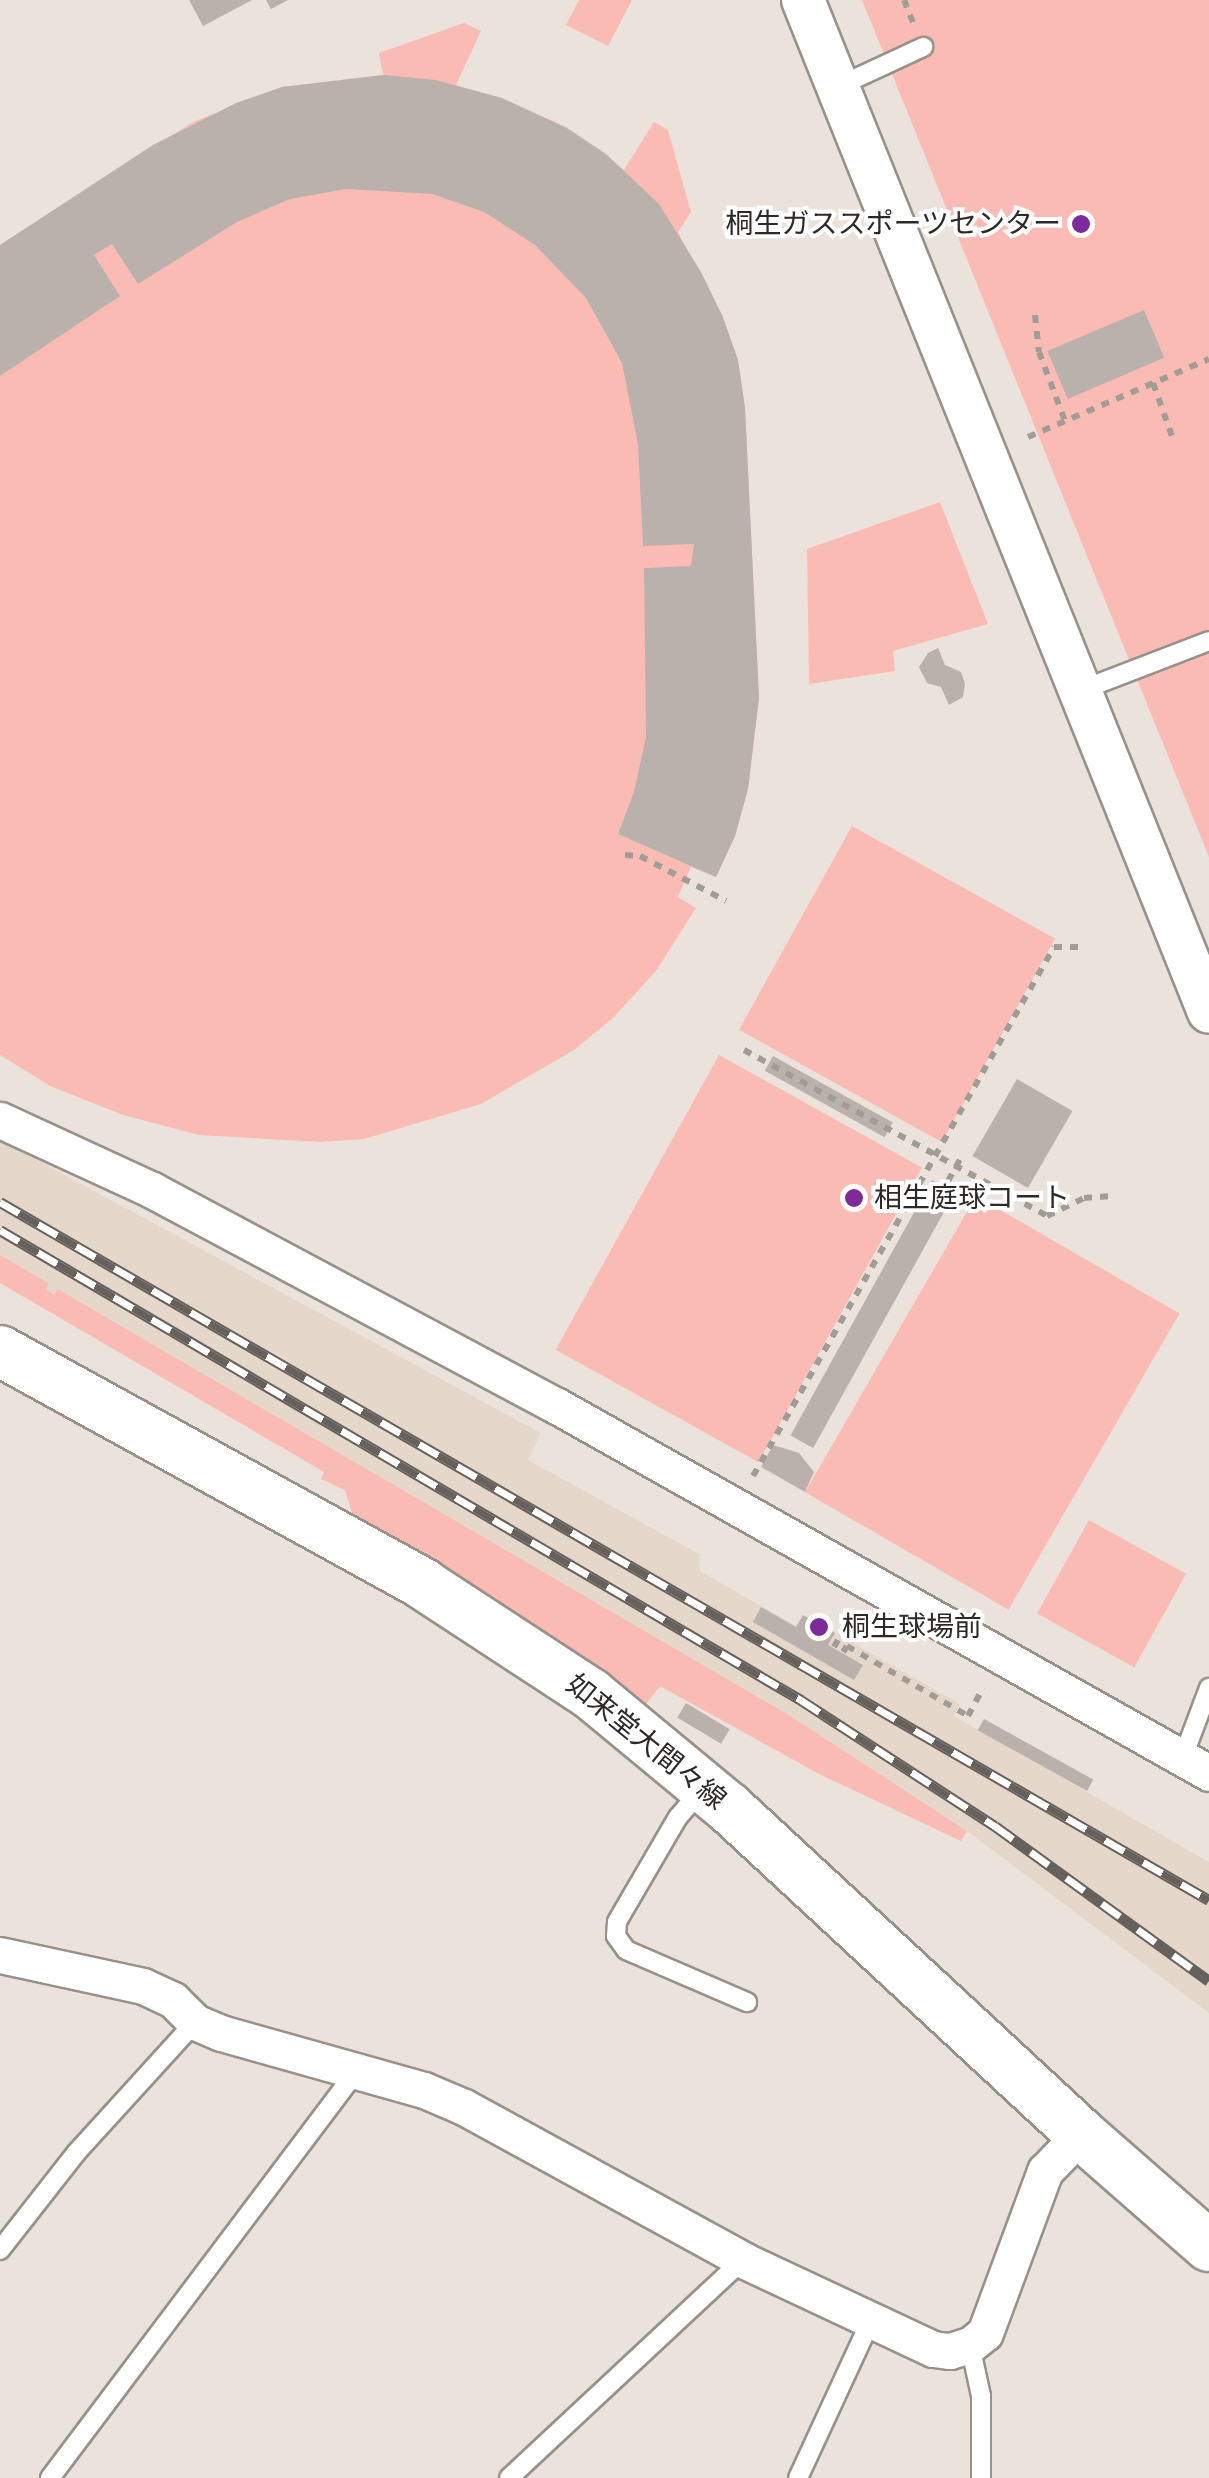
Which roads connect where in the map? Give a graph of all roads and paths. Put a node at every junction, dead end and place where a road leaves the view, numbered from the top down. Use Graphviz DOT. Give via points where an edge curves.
graph roads {
  1 [pos="803,0"];
  2 [pos="923,48"];
  3 [pos="838,86"];
  4 [pos="1035,315"];
  5 [pos="1209,359"];
  6 [pos="1153,383"];
  7 [pos="1065,421"];
  8 [pos="1172,436"];
  9 [pos="1028,437"];
  10 [pos="1209,641"];
  11 [pos="1078,691"];
  12 [pos="625,855"];
  13 [pos="726,901"];
  14 [pos="1084,947"];
  15 [pos="1209,1012"];
  16 [pos="744,1050"];
  17 [pos="0,1120"];
  18 [pos="935,1156"];
  19 [pos="960,1160"];
  20 [pos="948,1181"];
  21 [pos="1112,1196"];
  22 [pos="0,1351"];
  23 [pos="746,1489"];
  24 [pos="858,1604"];
  25 [pos="834,1647"];
  26 [pos="843,1652"];
  27 [pos="988,1678"];
  28 [pos="1209,1688"];
  29 [pos="1196,1765"];
  30 [pos="704,1786"];
  31 [pos="0,1955"];
  32 [pos="746,2002"];
  33 [pos="195,2022"];
  34 [pos="355,2073"];
  35 [pos="1081,2134"];
  36 [pos="1209,2246"];
  37 [pos="0,2250"];
  38 [pos="743,2260"];
  39 [pos="870,2322"];
  40 [pos="970,2345"];
  41 [pos="50,2478"];
  42 [pos="509,2478"];
  43 [pos="798,2478"];
  44 [pos="980,2478"];
  1 -- 3 [label="street"];
  2 -- 3 [label="lane"];
  3 -- 11 [label="street"];
  4 -- 7 [label="path" via="1040,352"];
  5 -- 6 [label="path"];
  6 -- 7 [label="path"];
  6 -- 8 [label="path"];
  7 -- 9 [label="path"];
  10 -- 11 [label="lane"];
  11 -- 15 [label="street"];
  12 -- 13 [label="path" via="640,856"];
  14 -- 18 [label="path" via="1054,947"];
  16 -- 18 [label="path"];
  17 -- 29 [label="street" via="152,1190 522,1388"];
  18 -- 21 [label="path" via="1047,1216 1084,1198"];
  18 -- 23 [label="path"];
  19 -- 20 [label="path, bridge"];
  22 -- 30 [label="main road, 如来堂大間々線" via="423,1584 591,1694"];
  24 -- 25 [label="path"];
  26 -- 27 [label="path" via="847,1646 968,1716"];
  28 -- 29 [label="lane"];
  30 -- 32 [label="lane" via="678,1817 617,1922 616,1936 626,1950"];
  30 -- 35 [label="main road, 如来堂大間々線"];
  31 -- 33 [label="street" via="143,1986 173,2000"];
  33 -- 34 [label="street"];
  33 -- 37 [label="lane" via="76,2153"];
  34 -- 38 [label="street" via="464,2106"];
  34 -- 41 [label="lane"];
  35 -- 36 [label="main road, 如来堂大間々線"];
  35 -- 40 [label="street" via="1044,2171 994,2315"];
  38 -- 39 [label="street"];
  38 -- 42 [label="lane"];
  39 -- 40 [label="street" via="933,2349"];
  39 -- 43 [label="lane"];
  40 -- 44 [label="lane" via="981,2396"];
}
